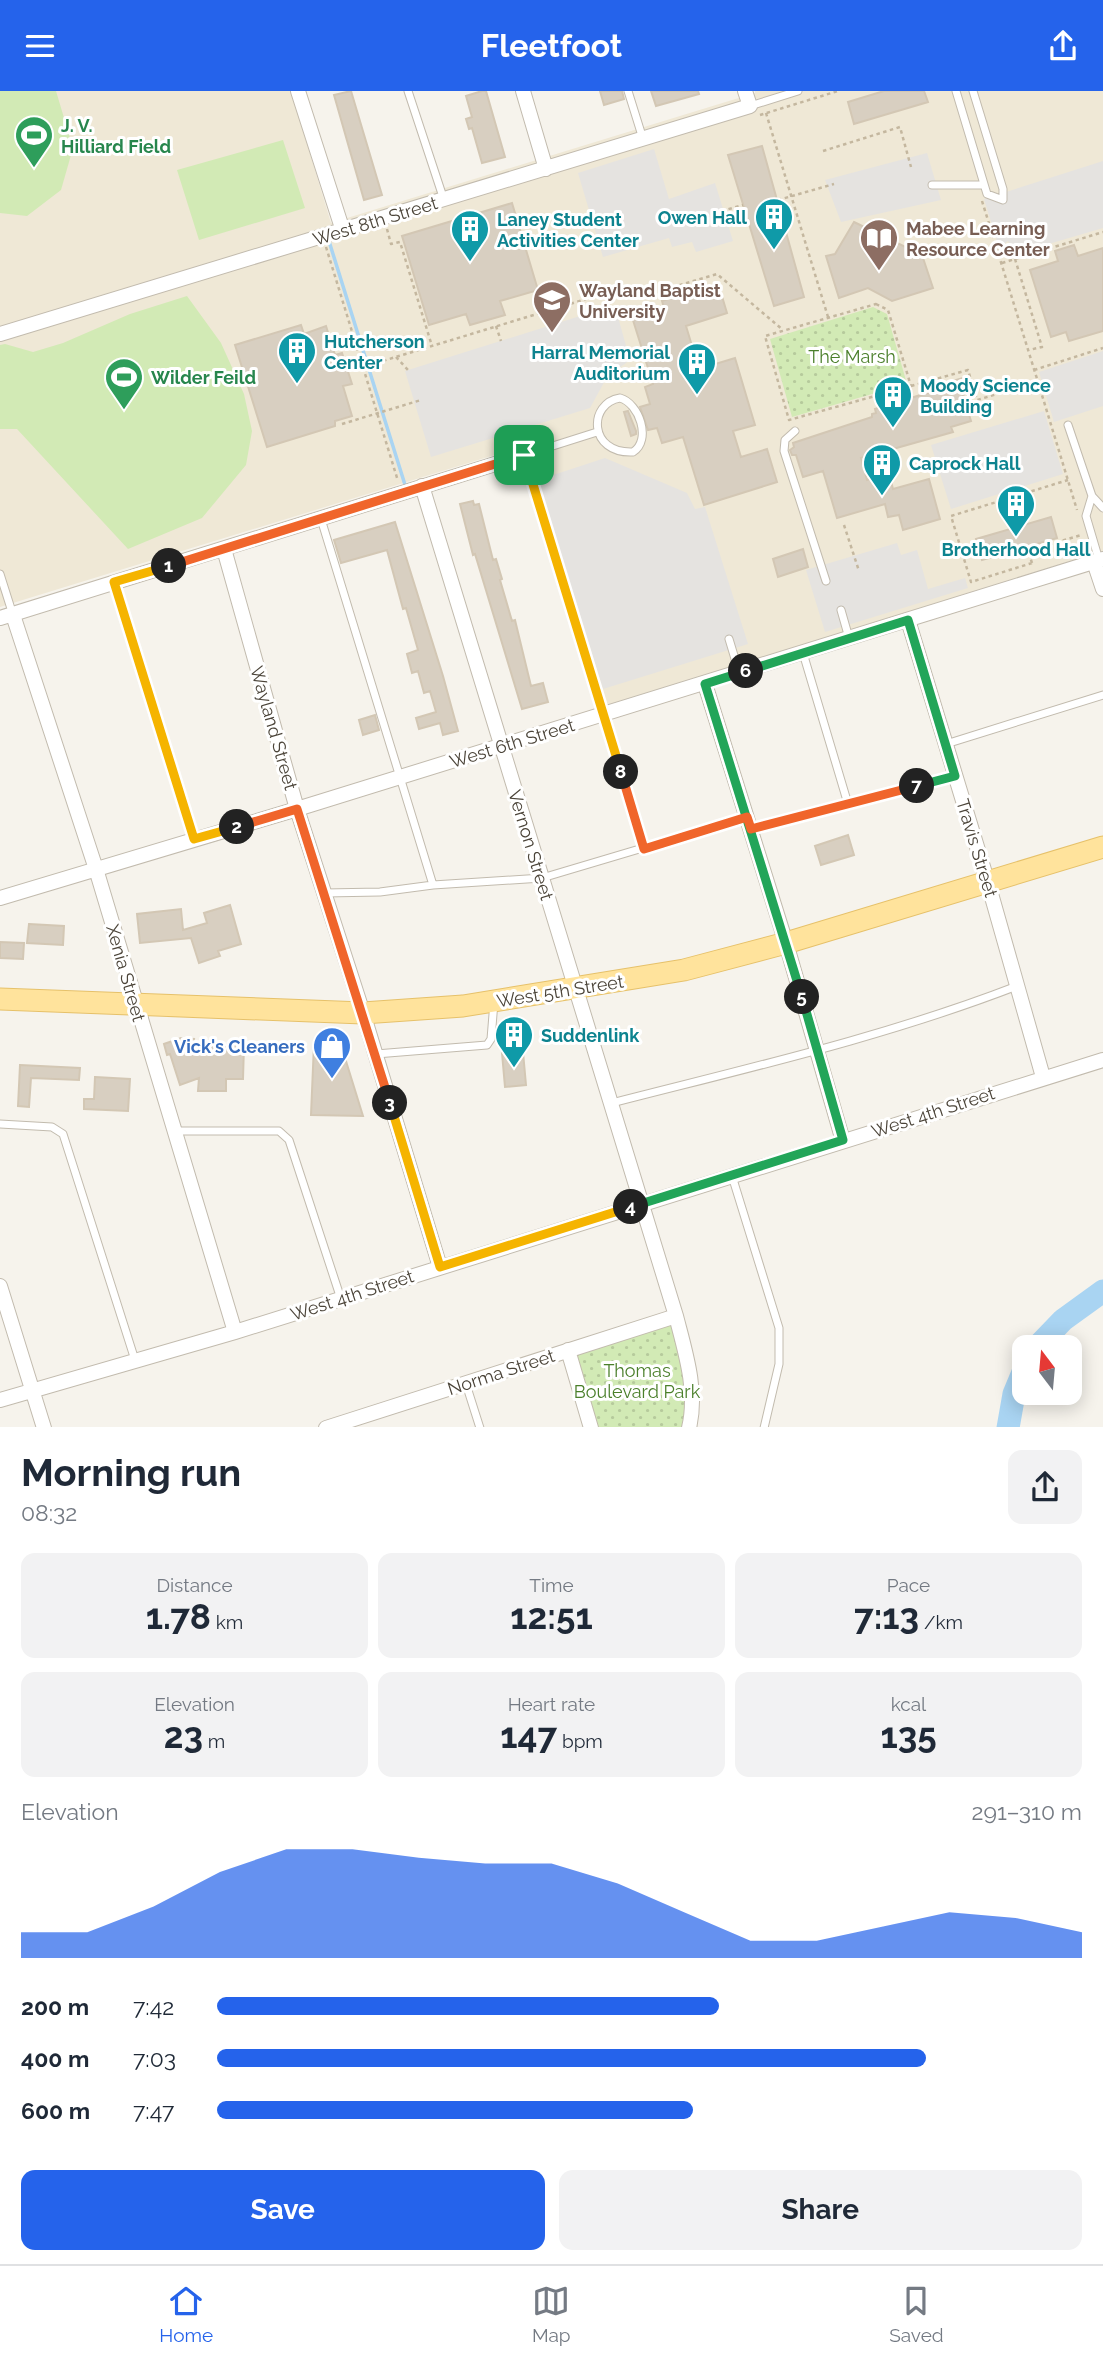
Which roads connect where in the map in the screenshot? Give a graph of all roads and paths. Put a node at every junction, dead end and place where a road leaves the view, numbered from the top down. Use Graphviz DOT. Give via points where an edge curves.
graph roads {
  1 [pos="299,91"];
  2 [pos="408,91"];
  3 [pos="523,91"];
  4 [pos="628,91"];
  5 [pos="745,91"];
  6 [pos="798,91"];
  7 [pos="956,91"];
  8 [pos="972,91"];
  9 [pos="750,106"];
  10 [pos="766,113"];
  11 [pos="644,140"];
  12 [pos="823,151"];
  13 [pos="911,167"];
  14 [pos="546,169"];
  15 [pos="834,184"];
  16 [pos="932,185"];
  17 [pos="981,185"];
  18 [pos="791,196"];
  19 [pos="778,200"];
  20 [pos="444,201"];
  21 [pos="743,205"];
  22 [pos="715,213"];
  23 [pos="383,219"];
  24 [pos="343,231"];
  25 [pos="1103,232"];
  26 [pos="323,237"];
  27 [pos="1015,259"];
  28 [pos="1001,263"];
  29 [pos="646,295"];
  30 [pos="618,317"];
  31 [pos="828,317"];
  32 [pos="496,326"];
  33 [pos="783,330"];
  34 [pos="0,334"];
  35 [pos="501,341"];
  36 [pos="432,346"];
  37 [pos="1103,348"];
  38 [pos="1028,351"];
  39 [pos="396,357"];
  40 [pos="363,366"];
  41 [pos="408,370"];
  42 [pos="1034,370"];
  43 [pos="1038,385"];
  44 [pos="911,386"];
  45 [pos="421,400"];
  46 [pos="377,413"];
  47 [pos="342,424"];
  48 [pos="1068,425"];
  49 [pos="795,431"];
  50 [pos="597,432"];
  51 [pos="530,453"];
  52 [pos="1068,480"];
  53 [pos="422,486"];
  54 [pos="402,493"];
  55 [pos="1092,496"];
  56 [pos="1011,498"];
  57 [pos="1103,508"];
  58 [pos="1078,513"];
  59 [pos="321,518"];
  60 [pos="1019,523"];
  61 [pos="844,525"];
  62 [pos="1091,532"];
  63 [pos="224,549"];
  64 [pos="1099,561"];
  65 [pos="1032,563"];
  66 [pos="859,571"];
  67 [pos="0,574"];
  68 [pos="1037,580"];
  69 [pos="826,581"];
  70 [pos="114,582"];
  71 [pos="1103,589"];
  72 [pos="841,610"];
  73 [pos="6,616"];
  74 [pos="908,620"];
  75 [pos="849,638"];
  76 [pos="729,639"];
  77 [pos="803,653"];
  78 [pos="739,673"];
  79 [pos="705,684"];
  80 [pos="1103,695"];
  81 [pos="605,714"];
  82 [pos="946,745"];
  83 [pos="500,746"];
  84 [pos="955,776"];
  85 [pos="399,777"];
  86 [pos="848,804"];
  87 [pos="297,809"];
  88 [pos="749,823"];
  89 [pos="194,839"];
  90 [pos="1103,847"];
  91 [pos="644,849"];
  92 [pos="96,869"];
  93 [pos="542,878"];
  94 [pos="988,883"];
  95 [pos="433,885"];
  96 [pos="324,893"];
  97 [pos="0,898"];
  98 [pos="786,943"];
  99 [pos="1017,986"];
  100 [pos="576,989"];
  101 [pos="0,999"];
  102 [pos="494,1002"];
  103 [pos="135,1005"];
  104 [pos="363,1013"];
  105 [pos="817,1051"];
  106 [pos="375,1054"];
  107 [pos="1103,1060"];
  108 [pos="1043,1077"];
  109 [pos="612,1103"];
  110 [pos="0,1124"];
  111 [pos="173,1131"];
  112 [pos="843,1140"];
  113 [pos="732,1176"];
  114 [pos="643,1203"];
  115 [pos="440,1267"];
  116 [pos="0,1286"];
  117 [pos="341,1299"];
  118 [pos="676,1315"];
  119 [pos="235,1332"];
  120 [pos="568,1350"];
  121 [pos="136,1361"];
  122 [pos="466,1384"];
  123 [pos="32,1391"];
  124 [pos="0,1400"];
  125 [pos="377,1420"];
  126 [pos="44,1427"];
  127 [pos="326,1427"];
  128 [pos="480,1427"];
  129 [pos="591,1427"];
  130 [pos="689,1427"];
  131 [pos="764,1427"];
  1 -- 24 [label="street"];
  2 -- 20 [label="lane"];
  3 -- 14 [label="street"];
  4 -- 11 [label="lane"];
  5 -- 9 [label="street"];
  6 -- 9 [label="lane"];
  7 -- 17 [label="lane"];
  8 -- 17 [label="lane" via="1003,200 987,194"];
  9 -- 11 [label="street, West 8th Street"];
  10 -- 18 [label="path"];
  11 -- 14 [label="street, West 8th Street"];
  12 -- 13 [label="path" via="900,127"];
  14 -- 20 [label="street, West 8th Street"];
  15 -- 18 [label="path"];
  16 -- 17 [label="lane"];
  17 -- 28 [label="path"];
  18 -- 19 [label="path"];
  18 -- 31 [label="path"];
  20 -- 23 [label="street, West 8th Street"];
  21 -- 22 [label="path"];
  23 -- 24 [label="street, West 8th Street"];
  23 -- 36 [label="path" via="391,244 400,241"];
  24 -- 26 [label="street, West 8th Street"];
  25 -- 27 [label="path"];
  26 -- 34 [label="street, West 8th Street"];
  26 -- 40 [label="path"];
  27 -- 28 [label="path"];
  27 -- 38 [label="path" via="1042,347"];
  28 -- 38 [label="path"];
  29 -- 30 [label="path" via="650,307"];
  29 -- 32 [label="path" via="609,292"];
  29 -- 33 [label="path" via="717,274"];
  31 -- 33 [label="path"];
  31 -- 44 [label="path" via="876,304 888,310"];
  32 -- 35 [label="path"];
  32 -- 36 [label="path"];
  33 -- 44 [label="path" via="765,336 789,421"];
  36 -- 39 [label="path"];
  37 -- 42 [label="path"];
  38 -- 42 [label="path"];
  39 -- 40 [label="path"];
  39 -- 41 [label="path"];
  40 -- 46 [label="path"];
  42 -- 43 [label="path"];
  43 -- 44 [label="path" via="977,400 968,370"];
  43 -- 52 [label="path"];
  45 -- 46 [label="path"];
  46 -- 47 [label="path"];
  46 -- 54 [label="path"];
  48 -- 55 [label="lane"];
  49 -- 69 [label="lane" via="785,440 784,451"];
  50 -- 50 [label="lane" via="618,451 633,452 643,434 634,407 620,398 606,406"];
  50 -- 51 [label="lane"];
  51 -- 53 [label="street"];
  51 -- 81 [label="lane"];
  52 -- 56 [label="path"];
  52 -- 58 [label="path"];
  53 -- 54 [label="street"];
  53 -- 83 [label="street, Vernon Street"];
  54 -- 59 [label="street"];
  55 -- 57 [label="lane"];
  55 -- 62 [label="lane" via="1086,516"];
  56 -- 60 [label="path"];
  56 -- 65 [label="path" via="951,516 971,582"];
  59 -- 63 [label="street"];
  59 -- 85 [label="lane"];
  61 -- 66 [label="path"];
  62 -- 64 [label="lane"];
  62 -- 65 [label="path" via="1028,551"];
  63 -- 70 [label="street"];
  63 -- 87 [label="street, Wayland Street"];
  64 -- 68 [label="street, West 6th Street"];
  64 -- 71 [label="street"];
  65 -- 68 [label="path"];
  67 -- 73 [label="lane"];
  68 -- 74 [label="street, West 6th Street"];
  70 -- 73 [label="street"];
  70 -- 89 [label="lane"];
  72 -- 75 [label="lane"];
  73 -- 92 [label="street, Xenia Street"];
  74 -- 75 [label="street, West 6th Street"];
  74 -- 82 [label="street, Travis Street"];
  75 -- 77 [label="street, West 6th Street"];
  76 -- 78 [label="lane"];
  77 -- 78 [label="street, West 6th Street"];
  77 -- 86 [label="lane"];
  78 -- 79 [label="street, West 6th Street"];
  79 -- 81 [label="street, West 6th Street"];
  79 -- 88 [label="street"];
  80 -- 82 [label="lane"];
  81 -- 83 [label="street, West 6th Street"];
  81 -- 91 [label="lane"];
  82 -- 84 [label="street, Travis Street"];
  83 -- 85 [label="street, West 6th Street"];
  83 -- 93 [label="street, Vernon Street"];
  84 -- 86 [label="lane"];
  84 -- 94 [label="street, Travis Street"];
  85 -- 87 [label="street, West 6th Street"];
  85 -- 95 [label="lane"];
  86 -- 88 [label="lane"];
  87 -- 89 [label="street, West 6th Street"];
  87 -- 96 [label="street, Wayland Street"];
  88 -- 91 [label="lane"];
  88 -- 98 [label="street"];
  89 -- 92 [label="street, West 6th Street"];
  90 -- 94 [label="main road, West 5th Street"];
  91 -- 93 [label="lane"];
  92 -- 97 [label="street, West 6th Street"];
  92 -- 103 [label="street, Xenia Street"];
  93 -- 95 [label="lane"];
  93 -- 100 [label="street, Vernon Street"];
  94 -- 98 [label="main road, West 5th Street"];
  94 -- 99 [label="street, Travis Street"];
  95 -- 96 [label="lane"];
  96 -- 104 [label="street, Wayland Street"];
  98 -- 100 [label="main road, West 5th Street" via="684,970"];
  98 -- 105 [label="street"];
  99 -- 105 [label="lane" via="959,1009"];
  99 -- 108 [label="street, Travis Street"];
  100 -- 102 [label="main road, West 5th Street"];
  100 -- 109 [label="street, Vernon Street"];
  101 -- 103 [label="main road, West 5th Street"];
  102 -- 104 [label="main road, West 5th Street"];
  102 -- 106 [label="lane" via="487,1045"];
  103 -- 104 [label="main road, West 5th Street"];
  103 -- 111 [label="street, Xenia Street"];
  104 -- 106 [label="street, Wayland Street"];
  105 -- 109 [label="lane"];
  105 -- 112 [label="street"];
  106 -- 115 [label="street, Wayland Street"];
  107 -- 108 [label="street, West 4th Street"];
  108 -- 112 [label="street, West 4th Street"];
  109 -- 114 [label="street, Vernon Street"];
  110 -- 121 [label="lane" via="52,1127 63,1134"];
  111 -- 117 [label="lane" via="279,1131 289,1140"];
  111 -- 119 [label="street, Xenia Street"];
  112 -- 113 [label="street, West 4th Street"];
  113 -- 114 [label="street, West 4th Street"];
  113 -- 131 [label="lane" via="779,1328 779,1364"];
  114 -- 115 [label="street, West 4th Street"];
  114 -- 118 [label="street, Vernon Street"];
  115 -- 117 [label="street, West 4th Street"];
  116 -- 123 [label="street"];
  117 -- 119 [label="street, West 4th Street"];
  118 -- 120 [label="street, Norma Street"];
  118 -- 130 [label="street, Vernon Street" via="689,1364"];
  119 -- 121 [label="street, West 4th Street"];
  120 -- 122 [label="street, Norma Street"];
  120 -- 129 [label="street"];
  121 -- 123 [label="street, West 4th Street"];
  122 -- 125 [label="street, Norma Street"];
  122 -- 128 [label="lane"];
  123 -- 124 [label="street, West 4th Street"];
  123 -- 126 [label="street"];
  125 -- 127 [label="street, Norma Street"];
}
